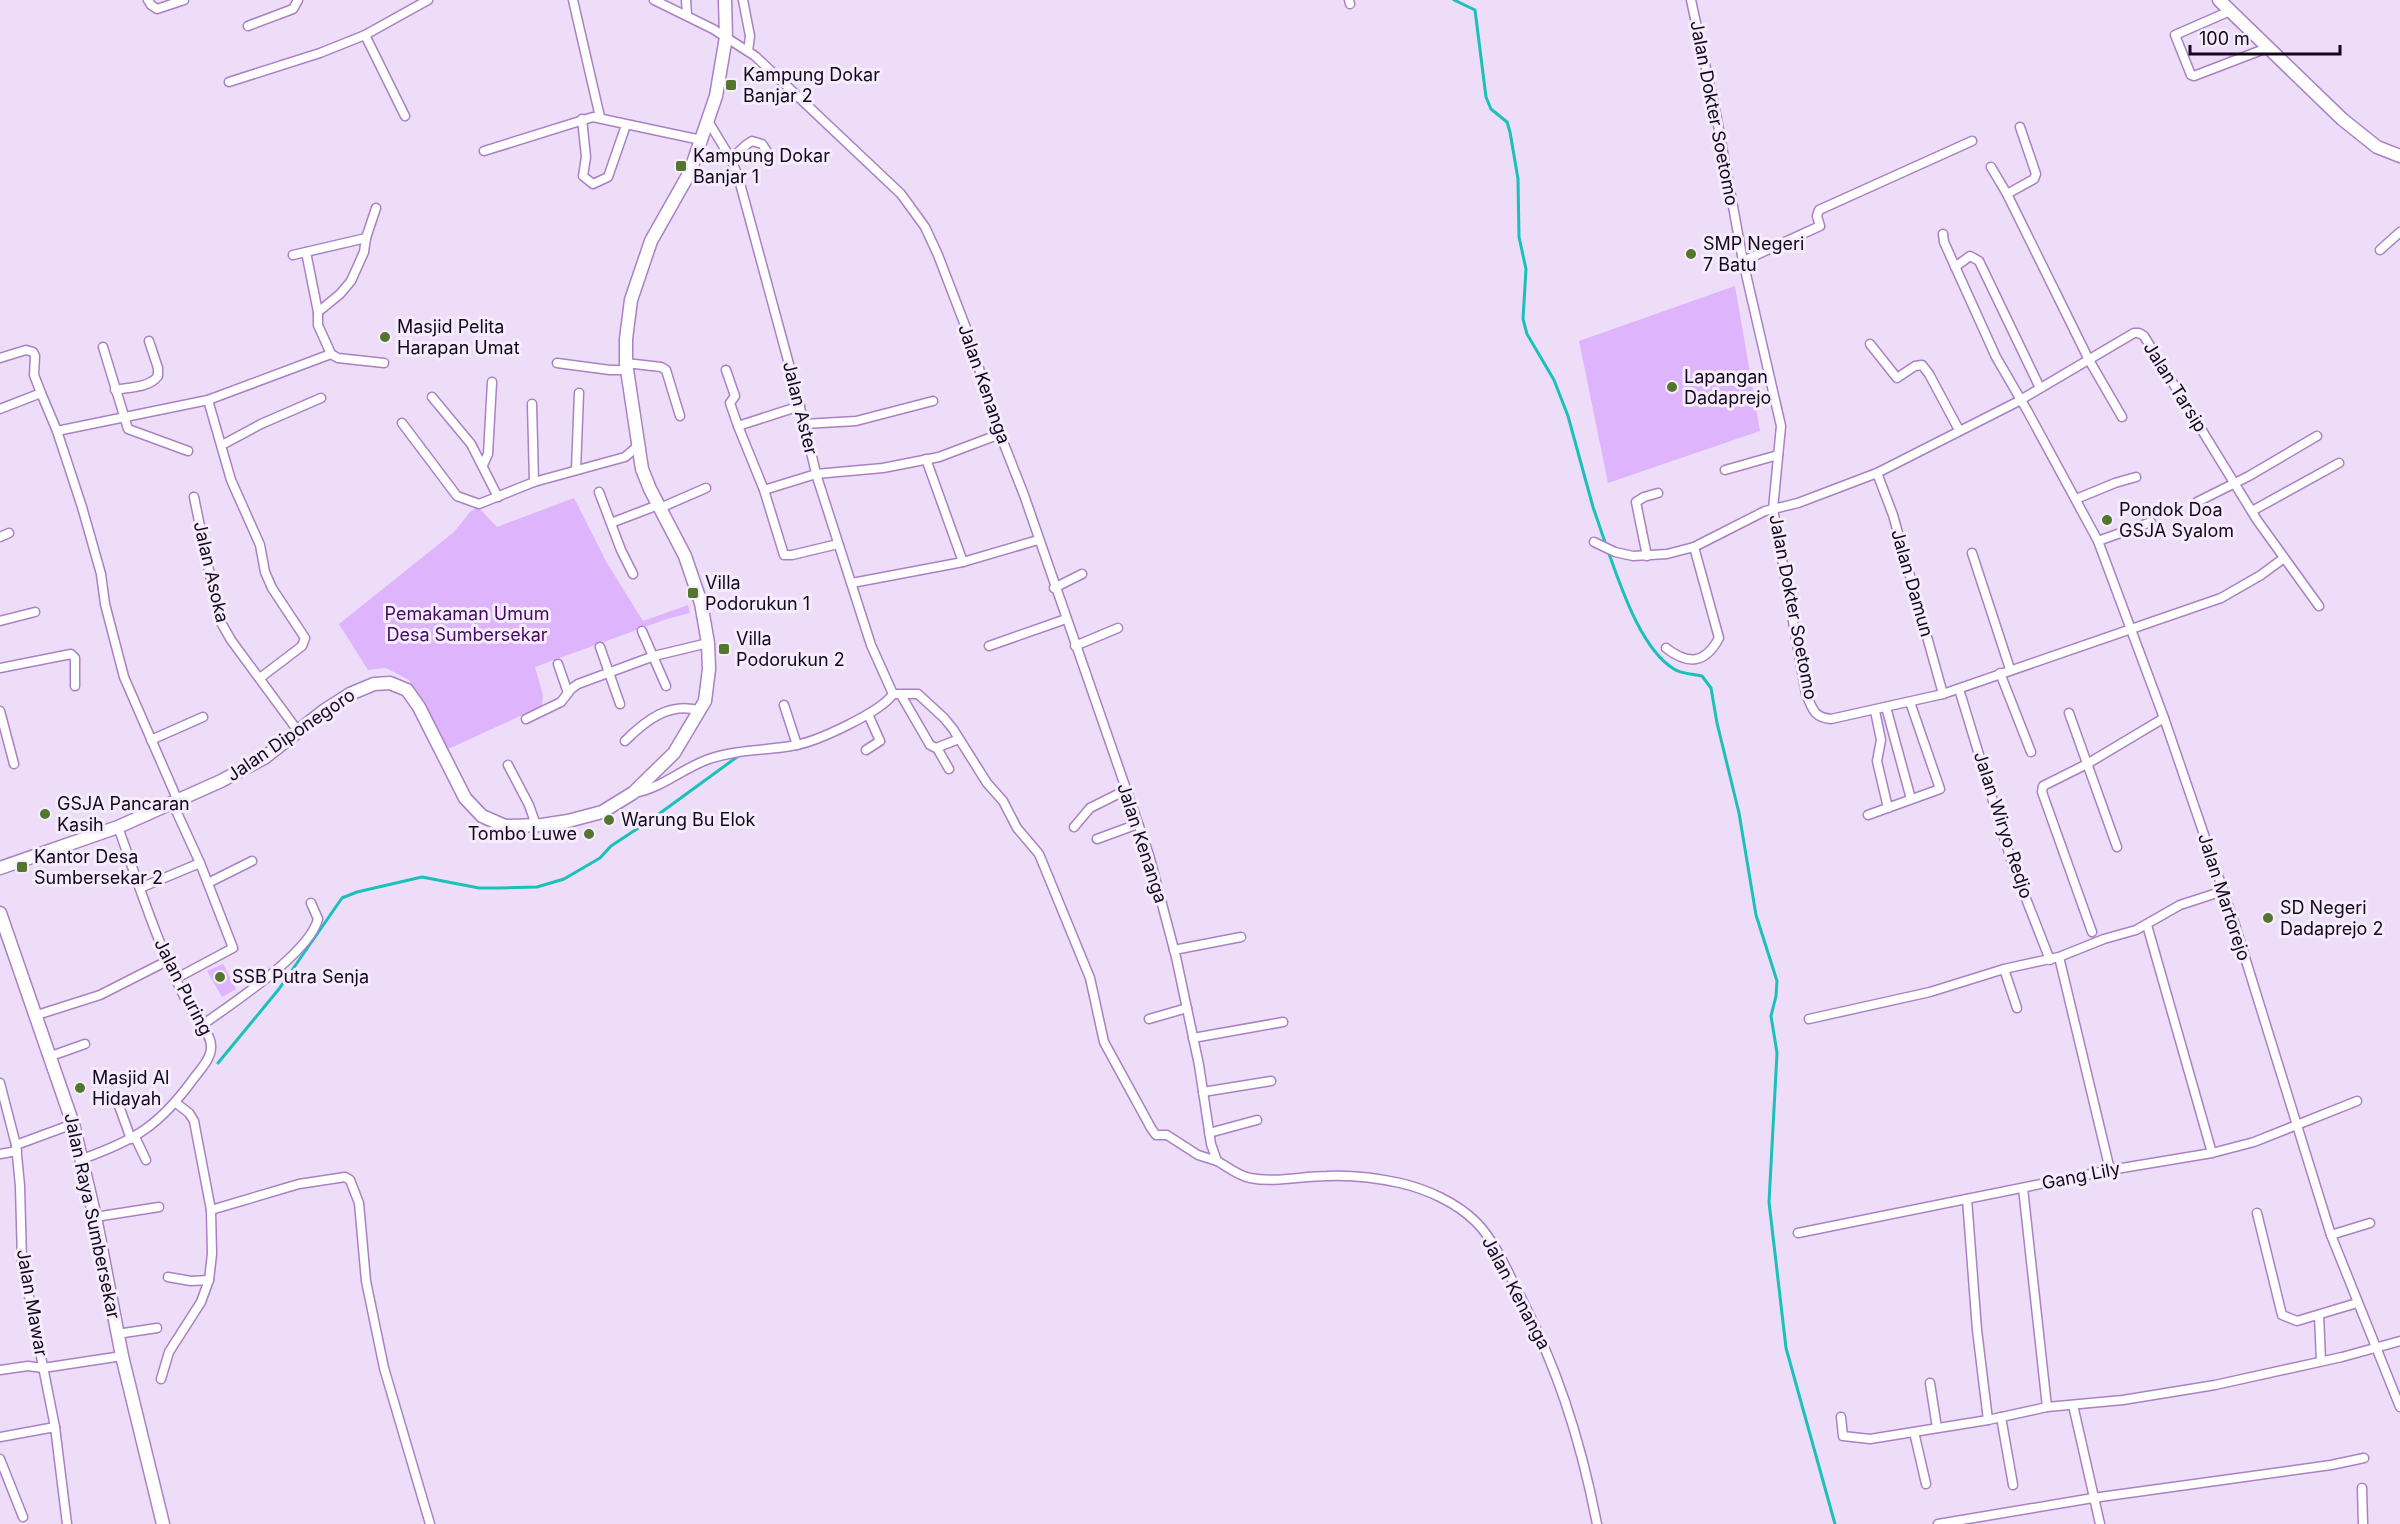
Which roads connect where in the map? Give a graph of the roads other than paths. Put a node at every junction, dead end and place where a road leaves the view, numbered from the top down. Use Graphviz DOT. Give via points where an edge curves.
graph roads {
  1 [pos="148,0"];
  2 [pos="183,0"];
  3 [pos="298,0"];
  4 [pos="428,0"];
  5 [pos="573,0"];
  6 [pos="654,0"];
  7 [pos="686,0"];
  8 [pos="725,0"];
  9 [pos="743,0"];
  10 [pos="1691,0"];
  11 [pos="2218,0"];
  12 [pos="2230,12"];
  13 [pos="687,15"];
  14 [pos="248,26"];
  15 [pos="365,35"];
  16 [pos="726,37"];
  17 [pos="2267,48"];
  18 [pos="751,53"];
  19 [pos="229,82"];
  20 [pos="405,116"];
  21 [pos="600,117"];
  22 [pos="582,119"];
  23 [pos="708,122"];
  24 [pos="626,125"];
  25 [pos="2020,127"];
  26 [pos="700,140"];
  27 [pos="1972,141"];
  28 [pos="484,152"];
  29 [pos="768,153"];
  30 [pos="2400,156"];
  31 [pos="731,159"];
  32 [pos="1991,167"];
  33 [pos="2007,194"];
  34 [pos="376,208"];
  35 [pos="2400,232"];
  36 [pos="1942,234"];
  37 [pos="366,238"];
  38 [pos="2380,250"];
  39 [pos="306,252"];
  40 [pos="293,255"];
  41 [pos="1743,261"];
  42 [pos="1955,267"];
  43 [pos="318,312"];
  44 [pos="149,341"];
  45 [pos="1870,344"];
  46 [pos="103,346"];
  47 [pos="331,354"];
  48 [pos="0,358"];
  49 [pos="2089,360"];
  50 [pos="384,363"];
  51 [pos="557,363"];
  52 [pos="627,367"];
  53 [pos="726,370"];
  54 [pos="492,382"];
  55 [pos="2040,388"];
  56 [pos="115,390"];
  57 [pos="40,393"];
  58 [pos="579,393"];
  59 [pos="432,397"];
  60 [pos="321,398"];
  61 [pos="208,400"];
  62 [pos="2021,400"];
  63 [pos="933,401"];
  64 [pos="532,404"];
  65 [pos="800,406"];
  66 [pos="0,409"];
  67 [pos="680,416"];
  68 [pos="2122,417"];
  69 [pos="124,418"];
  70 [pos="402,423"];
  71 [pos="804,424"];
  72 [pos="738,426"];
  73 [pos="1959,430"];
  74 [pos="57,431"];
  75 [pos="1000,434"];
  76 [pos="2317,436"];
  77 [pos="222,445"];
  78 [pos="639,445"];
  79 [pos="188,451"];
  80 [pos="1778,455"];
  81 [pos="625,458"];
  82 [pos="926,459"];
  83 [pos="2339,463"];
  84 [pos="483,465"];
  85 [pos="642,469"];
  86 [pos="576,470"];
  87 [pos="1725,470"];
  88 [pos="1877,473"];
  89 [pos="816,474"];
  90 [pos="2136,477"];
  91 [pos="534,482"];
  92 [pos="2235,483"];
  93 [pos="706,489"];
  94 [pos="764,490"];
  95 [pos="599,492"];
  96 [pos="1658,492"];
  97 [pos="194,497"];
  98 [pos="498,497"];
  99 [pos="2076,499"];
  100 [pos="2197,502"];
  101 [pos="659,506"];
  102 [pos="1773,509"];
  103 [pos="2252,511"];
  104 [pos="2151,522"];
  105 [pos="611,523"];
  106 [pos="1038,540"];
  107 [pos="2098,541"];
  108 [pos="1594,542"];
  109 [pos="838,544"];
  110 [pos="1694,547"];
  111 [pos="1972,553"];
  112 [pos="1647,556"];
  113 [pos="2284,558"];
  114 [pos="963,562"];
  115 [pos="633,574"];
  116 [pos="1082,574"];
  117 [pos="852,583"];
  118 [pos="1054,588"];
  119 [pos="2319,606"];
  120 [pos="35,612"];
  121 [pos="1066,619"];
  122 [pos="0,621"];
  123 [pos="1119,628"];
  124 [pos="2130,630"];
  125 [pos="642,631"];
  126 [pos="708,643"];
  127 [pos="989,646"];
  128 [pos="1075,646"];
  129 [pos="600,647"];
  130 [pos="1666,648"];
  131 [pos="654,656"];
  132 [pos="558,664"];
  133 [pos="0,668"];
  134 [pos="2010,669"];
  135 [pos="2000,673"];
  136 [pos="609,674"];
  137 [pos="260,678"];
  138 [pos="75,686"];
  139 [pos="666,686"];
  140 [pos="1959,689"];
  141 [pos="568,693"];
  142 [pos="1943,694"];
  143 [pos="897,695"];
  144 [pos="1910,702"];
  145 [pos="620,704"];
  146 [pos="784,705"];
  147 [pos="1886,707"];
  148 [pos="0,711"];
  149 [pos="701,711"];
  150 [pos="1875,711"];
  151 [pos="2069,713"];
  152 [pos="868,714"];
  153 [pos="203,717"];
  154 [pos="2164,718"];
  155 [pos="526,719"];
  156 [pos="298,731"];
  157 [pos="959,739"];
  158 [pos="151,740"];
  159 [pos="625,741"];
  160 [pos="797,745"];
  161 [pos="937,748"];
  162 [pos="866,750"];
  163 [pos="2031,752"];
  164 [pos="14,764"];
  165 [pos="2087,764"];
  166 [pos="508,765"];
  167 [pos="949,769"];
  168 [pos="1126,789"];
  169 [pos="633,793"];
  170 [pos="1911,799"];
  171 [pos="176,802"];
  172 [pos="1888,808"];
  173 [pos="1868,815"];
  174 [pos="1138,824"];
  175 [pos="536,825"];
  176 [pos="118,827"];
  177 [pos="1074,827"];
  178 [pos="1097,839"];
  179 [pos="2117,847"];
  180 [pos="252,861"];
  181 [pos="200,863"];
  182 [pos="0,868"];
  183 [pos="208,884"];
  184 [pos="140,888"];
  185 [pos="2223,891"];
  186 [pos="311,903"];
  187 [pos="0,913"];
  188 [pos="2147,925"];
  189 [pos="2,929"];
  190 [pos="2092,932"];
  191 [pos="1241,937"];
  192 [pos="1174,950"];
  193 [pos="2054,958"];
  194 [pos="167,961"];
  195 [pos="2004,969"];
  196 [pos="175,979"];
  197 [pos="1187,1008"];
  198 [pos="2017,1008"];
  199 [pos="37,1014"];
  200 [pos="1149,1019"];
  201 [pos="1809,1019"];
  202 [pos="1283,1022"];
  203 [pos="201,1026"];
  204 [pos="1193,1038"];
  205 [pos="85,1044"];
  206 [pos="51,1056"];
  207 [pos="1271,1081"];
  208 [pos="0,1083"];
  209 [pos="1203,1092"];
  210 [pos="119,1101"];
  211 [pos="2357,1101"];
  212 [pos="176,1103"];
  213 [pos="3,1107"];
  214 [pos="1257,1120"];
  215 [pos="73,1124"];
  216 [pos="2295,1125"];
  217 [pos="1209,1133"];
  218 [pos="133,1138"];
  219 [pos="16,1148"];
  220 [pos="2212,1153"];
  221 [pos="0,1154"];
  222 [pos="82,1159"];
  223 [pos="146,1160"];
  224 [pos="1217,1161"];
  225 [pos="2110,1170"];
  226 [pos="2023,1188"];
  227 [pos="1967,1199"];
  228 [pos="159,1207"];
  229 [pos="211,1210"];
  230 [pos="2257,1213"];
  231 [pos="94,1217"];
  232 [pos="2370,1223"];
  233 [pos="1798,1233"];
  234 [pos="2331,1235"];
  235 [pos="168,1277"];
  236 [pos="209,1280"];
  237 [pos="2357,1303"];
  238 [pos="2319,1315"];
  239 [pos="157,1328"];
  240 [pos="117,1334"];
  241 [pos="2400,1341"];
  242 [pos="2376,1349"];
  243 [pos="122,1356"];
  244 [pos="2321,1361"];
  245 [pos="43,1368"];
  246 [pos="0,1370"];
  247 [pos="161,1379"];
  248 [pos="1930,1383"];
  249 [pos="2073,1405"];
  250 [pos="2047,1407"];
  251 [pos="2400,1407"];
  252 [pos="1841,1417"];
  253 [pos="2001,1417"];
  254 [pos="1988,1420"];
  255 [pos="55,1427"];
  256 [pos="1937,1428"];
  257 [pos="1914,1432"];
  258 [pos="0,1437"];
  259 [pos="2364,1458"];
  260 [pos="0,1459"];
  261 [pos="1926,1484"];
  262 [pos="2013,1485"];
  263 [pos="2362,1488"];
  264 [pos="2093,1498"];
  265 [pos="23,1517"];
  266 [pos="67,1524"];
  267 [pos="163,1524"];
  268 [pos="430,1524"];
  269 [pos="1597,1524"];
  270 [pos="1938,1524"];
  271 [pos="2100,1524"];
  272 [pos="2362,1524"];
  1 -- 2 [label="street" via="157,9"];
  3 -- 14 [label="street" via="293,9"];
  4 -- 15 [label="street"];
  5 -- 21 [label="street"];
  6 -- 13 [label="street, Jalan Kenanga"];
  7 -- 13 [label="street"];
  8 -- 16 [label="main road, Jalan Diponegoro"];
  9 -- 18 [label="street"];
  10 -- 41 [label="street, Jalan Dokter Soetomo"];
  11 -- 12 [label="main road"];
  12 -- 17 [label="main road"];
  12 -- 17 [label="street" via="2175,35 2191,75"];
  13 -- 16 [label="street, Jalan Kenanga"];
  15 -- 19 [label="street"];
  15 -- 20 [label="street"];
  16 -- 18 [label="street, Jalan Kenanga"];
  16 -- 23 [label="main road, Jalan Diponegoro"];
  17 -- 30 [label="main road" via="2342,119 2377,147"];
  18 -- 75 [label="street, Jalan Kenanga" via="914,210 953,293"];
  21 -- 22 [label="street"];
  21 -- 24 [label="street"];
  22 -- 24 [label="street" via="586,157 583,176 593,184 608,177"];
  22 -- 28 [label="street"];
  23 -- 26 [label="main road, Jalan Diponegoro"];
  23 -- 31 [label="street, Jalan Aster"];
  24 -- 26 [label="street"];
  25 -- 33 [label="street" via="2036,174"];
  26 -- 52 [label="main road, Jalan Diponegoro" via="690,172 651,241 631,300"];
  27 -- 41 [label="street" via="1819,210 1816,216 1820,226"];
  29 -- 31 [label="street" via="762,144 752,141"];
  31 -- 65 [label="street, Jalan Aster"];
  32 -- 33 [label="street"];
  33 -- 49 [label="street"];
  34 -- 37 [label="street"];
  35 -- 38 [label="street"];
  36 -- 42 [label="street, Jalan Martorejo"];
  37 -- 39 [label="street"];
  37 -- 43 [label="street" via="351,281"];
  39 -- 40 [label="street"];
  39 -- 43 [label="street"];
  41 -- 80 [label="street, Jalan Dokter Soetomo" via="1777,403 1781,426"];
  42 -- 55 [label="street" via="1970,256 1979,261"];
  42 -- 62 [label="street, Jalan Martorejo" via="1996,357"];
  43 -- 47 [label="street" via="318,325"];
  44 -- 56 [label="street" via="158,368 155,381"];
  45 -- 73 [label="street" via="1897,378 1916,365 1922,366"];
  46 -- 56 [label="street"];
  47 -- 50 [label="street"];
  47 -- 61 [label="street"];
  48 -- 57 [label="street" via="27,350 33,352 33,375"];
  49 -- 55 [label="street, Jalan Tarsip"];
  49 -- 68 [label="street"];
  49 -- 92 [label="street, Jalan Tarsip" via="2134,333 2144,336"];
  51 -- 52 [label="street" via="610,370"];
  52 -- 67 [label="street" via="666,370"];
  52 -- 78 [label="main road, Jalan Diponegoro"];
  53 -- 72 [label="street" via="735,396 730,404"];
  54 -- 84 [label="street" via="488,454"];
  55 -- 62 [label="street, Jalan Tarsip"];
  56 -- 69 [label="street"];
  57 -- 66 [label="street"];
  57 -- 74 [label="street"];
  58 -- 86 [label="street"];
  59 -- 84 [label="street" via="465,435"];
  60 -- 77 [label="street"];
  61 -- 69 [label="street"];
  61 -- 77 [label="street"];
  62 -- 73 [label="street, Jalan Tarsip"];
  62 -- 99 [label="street, Jalan Martorejo"];
  63 -- 71 [label="street" via="856,421"];
  64 -- 91 [label="street"];
  65 -- 71 [label="street, Jalan Aster"];
  65 -- 72 [label="street"];
  69 -- 74 [label="street"];
  69 -- 79 [label="street" via="126,427 133,432"];
  70 -- 98 [label="street" via="457,496 479,504"];
  71 -- 89 [label="street, Jalan Aster"];
  72 -- 94 [label="street"];
  73 -- 88 [label="street, Jalan Tarsip"];
  74 -- 158 [label="street" via="101,574 124,676"];
  75 -- 82 [label="street"];
  75 -- 106 [label="street, Jalan Kenanga"];
  76 -- 92 [label="street"];
  77 -- 137 [label="street" via="231,480 260,545 265,572 305,638 302,646"];
  78 -- 81 [label="street"];
  78 -- 85 [label="main road, Jalan Diponegoro"];
  80 -- 87 [label="street"];
  80 -- 102 [label="street, Jalan Dokter Soetomo"];
  81 -- 85 [label="street"];
  81 -- 86 [label="street"];
  82 -- 89 [label="street" via="883,468"];
  82 -- 114 [label="street"];
  83 -- 103 [label="street"];
  84 -- 98 [label="street"];
  85 -- 101 [label="main road, Jalan Diponegoro"];
  86 -- 91 [label="street"];
  88 -- 102 [label="street, Jalan Tarsip"];
  88 -- 142 [label="street, Jalan Damun" via="1893,515"];
  89 -- 94 [label="street"];
  89 -- 109 [label="street, Jalan Aster"];
  90 -- 99 [label="street"];
  91 -- 98 [label="street"];
  92 -- 100 [label="street"];
  92 -- 103 [label="street, Jalan Tarsip"];
  93 -- 101 [label="street"];
  94 -- 109 [label="street" via="784,555"];
  95 -- 105 [label="street"];
  96 -- 112 [label="street" via="1636,502"];
  97 -- 137 [label="street, Jalan Asoka" via="219,619"];
  99 -- 107 [label="street, Jalan Martorejo"];
  101 -- 105 [label="street"];
  101 -- 126 [label="main road, Jalan Diponegoro" via="697,588"];
  102 -- 110 [label="street, Jalan Tarsip"];
  102 -- 150 [label="street, Jalan Dokter Soetomo" via="1806,694 1814,712 1820,718 1831,719"];
  103 -- 113 [label="street, Jalan Tarsip"];
  104 -- 107 [label="street"];
  105 -- 115 [label="street"];
  106 -- 114 [label="street"];
  106 -- 118 [label="street, Jalan Kenanga"];
  107 -- 124 [label="street, Jalan Martorejo"];
  108 -- 112 [label="street, Jalan Tarsip" via="1615,552"];
  109 -- 117 [label="street, Jalan Aster"];
  110 -- 112 [label="street, Jalan Tarsip"];
  110 -- 130 [label="street" via="1719,638 1707,653 1692,660 1680,659"];
  111 -- 134 [label="street"];
  113 -- 119 [label="street, Jalan Tarsip"];
  113 -- 124 [label="street" via="2221,598"];
  114 -- 117 [label="street"];
  116 -- 118 [label="street"];
  117 -- 143 [label="street, Jalan Aster" via="871,645"];
  118 -- 121 [label="street, Jalan Kenanga"];
  120 -- 122 [label="street"];
  121 -- 127 [label="street"];
  121 -- 128 [label="street, Jalan Kenanga"];
  123 -- 128 [label="street"];
  124 -- 134 [label="street"];
  124 -- 154 [label="street, Jalan Martorejo"];
  125 -- 131 [label="street"];
  126 -- 131 [label="street"];
  126 -- 149 [label="main road, Jalan Diponegoro" via="707,689"];
  128 -- 168 [label="street, Jalan Kenanga"];
  129 -- 136 [label="street"];
  131 -- 136 [label="street"];
  131 -- 139 [label="street"];
  132 -- 141 [label="street"];
  133 -- 138 [label="street" via="71,654 75,658"];
  134 -- 135 [label="street"];
  135 -- 140 [label="street"];
  135 -- 163 [label="street"];
  136 -- 141 [label="street" via="578,684"];
  136 -- 145 [label="street"];
  137 -- 156 [label="street, Jalan Asoka"];
  140 -- 142 [label="street"];
  140 -- 193 [label="street, Jalan Wiryo Redjo" via="2012,863"];
  141 -- 155 [label="street" via="565,700"];
  142 -- 144 [label="street"];
  143 -- 152 [label="street"];
  143 -- 157 [label="street" via="921,696"];
  143 -- 161 [label="street, Jalan Aster" via="930,745"];
  144 -- 147 [label="street"];
  144 -- 170 [label="street" via="1940,786 1938,791"];
  146 -- 160 [label="street"];
  147 -- 150 [label="street"];
  147 -- 170 [label="street"];
  148 -- 164 [label="street"];
  149 -- 159 [label="street" via="684,707 661,713"];
  149 -- 169 [label="main road, Jalan Diponegoro" via="674,753"];
  150 -- 172 [label="street" via="1881,740 1877,761"];
  151 -- 165 [label="street"];
  152 -- 160 [label="street"];
  152 -- 162 [label="street" via="880,741"];
  153 -- 158 [label="street"];
  154 -- 165 [label="street"];
  154 -- 185 [label="street, Jalan Martorejo"];
  156 -- 171 [label="main road, Jalan Diponegoro" via="264,758"];
  156 -- 175 [label="main road, Jalan Diponegoro" via="363,687 390,683 399,686 407,690 419,707 474,809 505,826"];
  157 -- 161 [label="street"];
  157 -- 224 [label="street" via="1017,828 1039,854 1090,978 1104,1042 1151,1128 1156,1135 1167,1135 1198,1155"];
  158 -- 171 [label="street"];
  160 -- 169 [label="street" via="723,755"];
  161 -- 167 [label="street, Jalan Aster"];
  165 -- 179 [label="street"];
  165 -- 190 [label="street" via="2045,783 2042,790"];
  166 -- 175 [label="street"];
  168 -- 174 [label="street, Jalan Kenanga"];
  168 -- 177 [label="street" via="1090,808"];
  169 -- 175 [label="main road, Jalan Diponegoro" via="593,815"];
  170 -- 172 [label="street"];
  171 -- 176 [label="main road, Jalan Diponegoro"];
  171 -- 181 [label="street"];
  172 -- 173 [label="street"];
  174 -- 178 [label="street"];
  174 -- 192 [label="street, Jalan Kenanga"];
  176 -- 182 [label="main road, Jalan Diponegoro"];
  176 -- 184 [label="street, Jalan Puring"];
  180 -- 183 [label="street"];
  181 -- 183 [label="street"];
  181 -- 184 [label="street"];
  183 -- 196 [label="street" via="232,950"];
  184 -- 194 [label="street, Jalan Puring"];
  185 -- 188 [label="street" via="2180,905"];
  185 -- 216 [label="street, Jalan Martorejo"];
  186 -- 203 [label="street" via="318,919 309,936 278,969"];
  187 -- 189 [label="main road, Jalan Raya Sumbersekar"];
  188 -- 193 [label="street"];
  188 -- 220 [label="street"];
  189 -- 199 [label="main road, Jalan Raya Sumbersekar"];
  191 -- 192 [label="street"];
  192 -- 197 [label="street, Jalan Kenanga"];
  193 -- 195 [label="street"];
  193 -- 225 [label="street, Jalan Wiryo Redjo"];
  194 -- 196 [label="street, Jalan Puring"];
  194 -- 199 [label="street" via="100,995"];
  195 -- 198 [label="street"];
  195 -- 201 [label="street" via="1930,992"];
  196 -- 203 [label="street, Jalan Puring"];
  197 -- 200 [label="street"];
  197 -- 204 [label="street, Jalan Kenanga"];
  199 -- 206 [label="main road, Jalan Raya Sumbersekar"];
  202 -- 204 [label="street"];
  203 -- 212 [label="street, Jalan Puring" via="211,1049"];
  204 -- 209 [label="street, Jalan Kenanga"];
  205 -- 206 [label="street"];
  206 -- 215 [label="main road, Jalan Raya Sumbersekar"];
  207 -- 209 [label="street"];
  208 -- 213 [label="street, Jalan Mawar"];
  209 -- 217 [label="street, Jalan Kenanga"];
  210 -- 218 [label="street"];
  211 -- 216 [label="street, Gang Lily"];
  212 -- 218 [label="street, Jalan Puring"];
  212 -- 229 [label="street" via="194,1121"];
  213 -- 219 [label="street, Jalan Mawar"];
  214 -- 217 [label="street"];
  215 -- 219 [label="street"];
  215 -- 222 [label="main road, Jalan Raya Sumbersekar"];
  216 -- 220 [label="street, Gang Lily" via="2254,1142"];
  216 -- 234 [label="street, Jalan Martorejo"];
  217 -- 224 [label="street, Jalan Kenanga"];
  218 -- 222 [label="street, Jalan Puring"];
  218 -- 223 [label="street"];
  219 -- 221 [label="street"];
  219 -- 245 [label="street, Jalan Mawar" via="22,1261"];
  220 -- 225 [label="street, Gang Lily"];
  222 -- 231 [label="main road, Jalan Raya Sumbersekar"];
  224 -- 269 [label="street, Jalan Kenanga" via="1240,1174 1262,1179 1327,1176 1399,1183 1457,1206 1476,1222 1509,1273 1564,1393"];
  225 -- 226 [label="street, Gang Lily"];
  226 -- 227 [label="street, Gang Lily"];
  226 -- 250 [label="street"];
  227 -- 233 [label="street, Gang Lily"];
  227 -- 254 [label="street"];
  228 -- 231 [label="street"];
  229 -- 236 [label="street"];
  229 -- 268 [label="street" via="299,1184 345,1177 350,1180 359,1203 366,1281 384,1368"];
  230 -- 238 [label="street" via="2282,1315 2296,1321"];
  231 -- 240 [label="main road, Jalan Raya Sumbersekar"];
  232 -- 234 [label="street"];
  234 -- 237 [label="street, Jalan Martorejo"];
  235 -- 236 [label="street"];
  236 -- 247 [label="street" via="201,1302 169,1352"];
  237 -- 238 [label="street"];
  237 -- 242 [label="street, Jalan Martorejo"];
  238 -- 244 [label="street"];
  239 -- 240 [label="street"];
  240 -- 243 [label="main road, Jalan Raya Sumbersekar"];
  241 -- 242 [label="street"];
  242 -- 244 [label="street"];
  242 -- 251 [label="street, Jalan Martorejo"];
  243 -- 245 [label="street"];
  243 -- 267 [label="main road, Jalan Raya Sumbersekar"];
  244 -- 249 [label="street" via="2215,1385"];
  245 -- 246 [label="street"];
  245 -- 255 [label="street, Jalan Mawar"];
  248 -- 256 [label="street"];
  249 -- 250 [label="street"];
  249 -- 264 [label="street"];
  250 -- 253 [label="street"];
  252 -- 257 [label="street" via="1842,1434 1847,1438 1870,1439"];
  253 -- 254 [label="street"];
  253 -- 262 [label="street"];
  254 -- 256 [label="street"];
  255 -- 258 [label="street"];
  255 -- 266 [label="street, Jalan Mawar"];
  256 -- 257 [label="street"];
  257 -- 261 [label="street"];
  259 -- 264 [label="street"];
  260 -- 265 [label="street"];
  263 -- 272 [label="street"];
  264 -- 270 [label="street"];
  264 -- 271 [label="street"];
}
